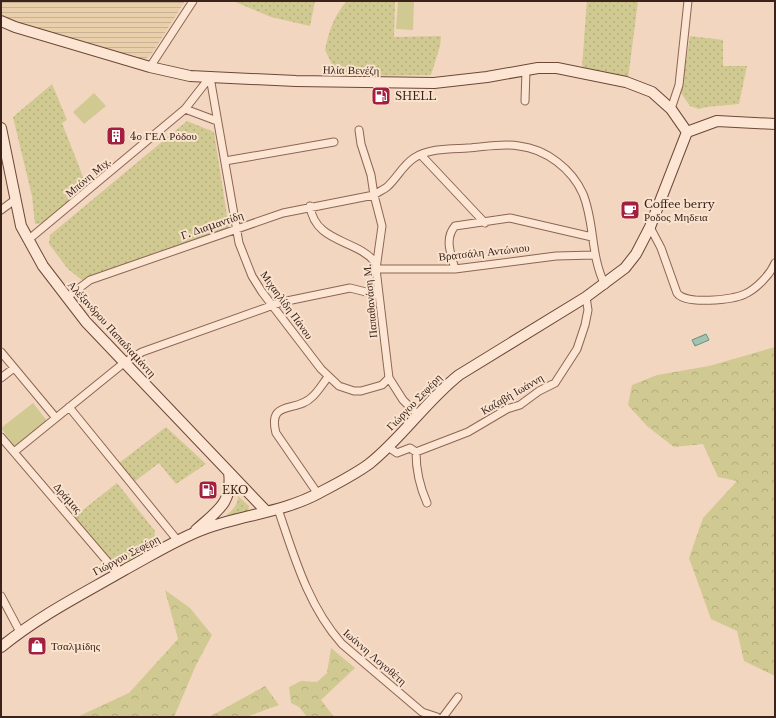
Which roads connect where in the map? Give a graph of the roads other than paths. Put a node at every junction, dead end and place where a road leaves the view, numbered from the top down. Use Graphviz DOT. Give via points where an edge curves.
graph roads {
  1 [pos="193,1"];
  2 [pos="688,1"];
  3 [pos="1,21"];
  4 [pos="150,67"];
  5 [pos="526,70"];
  6 [pos="210,77"];
  7 [pos="525,101"];
  8 [pos="671,109"];
  9 [pos="186,110"];
  10 [pos="217,121"];
  11 [pos="775,124"];
  12 [pos="1,128"];
  13 [pos="359,130"];
  14 [pos="686,132"];
  15 [pos="334,142"];
  16 [pos="421,155"];
  17 [pos="224,161"];
  18 [pos="374,195"];
  19 [pos="16,199"];
  20 [pos="310,206"];
  21 [pos="1,210"];
  22 [pos="485,223"];
  23 [pos="650,227"];
  24 [pos="237,228"];
  25 [pos="592,237"];
  26 [pos="28,240"];
  27 [pos="595,255"];
  28 [pos="775,263"];
  29 [pos="376,265"];
  30 [pos="455,269"];
  31 [pos="606,285"];
  32 [pos="378,295"];
  33 [pos="586,297"];
  34 [pos="66,298"];
  35 [pos="273,306"];
  36 [pos="1,352"];
  37 [pos="124,362"];
  38 [pos="14,368"];
  39 [pos="328,377"];
  40 [pos="1,378"];
  41 [pos="389,378"];
  42 [pos="69,408"];
  43 [pos="418,415"];
  44 [pos="56,418"];
  45 [pos="1,437"];
  46 [pos="388,446"];
  47 [pos="14,452"];
  48 [pos="416,452"];
  49 [pos="229,472"];
  50 [pos="318,494"];
  51 [pos="427,503"];
  52 [pos="278,509"];
  53 [pos="266,511"];
  54 [pos="192,534"];
  55 [pos="178,541"];
  56 [pos="118,574"];
  57 [pos="1,596"];
  58 [pos="20,632"];
  59 [pos="1,648"];
  60 [pos="458,697"];
  61 [pos="437,717"];
  62 [pos="442,717"];
  1 -- 4 [label="street"];
  2 -- 8 [label="street" via="679,85"];
  3 -- 4 [label="street, Ηλία Βενέζη"];
  4 -- 6 [label="street, Ηλία Βενέζη" via="190,76"];
  5 -- 6 [label="street, Ηλία Βενέζη" via="434,83"];
  5 -- 7 [label="street"];
  5 -- 8 [label="street, Ηλία Βενέζη" via="557,68 626,82 652,92"];
  6 -- 9 [label="street, Μπόνη Μιχ."];
  6 -- 10 [label="street, Μιχαηλίδη Πάνου"];
  8 -- 14 [label="street, Ηλία Βενέζη"];
  9 -- 10 [label="street"];
  9 -- 26 [label="street, Μπόνη Μιχ."];
  10 -- 17 [label="street, Μιχαηλίδη Πάνου"];
  11 -- 14 [label="street" via="717,121"];
  12 -- 19 [label="street, Αλέξανδρου Παπαδιαμάντη"];
  13 -- 18 [label="street, Παπαθανάση Μ."];
  14 -- 23 [label="street, Γιώργου Σεφέρη"];
  15 -- 17 [label="street"];
  16 -- 18 [label="street" via="407,164 386,187"];
  16 -- 22 [label="street"];
  16 -- 25 [label="street" via="447,149 518,145 532,148 554,159 576,182 587,206"];
  17 -- 24 [label="street, Μιχαηλίδη Πάνου"];
  18 -- 20 [label="street, Γ. Διαμαντίδη"];
  18 -- 29 [label="street, Παπαθανάση Μ." via="382,226"];
  19 -- 21 [label="street"];
  19 -- 26 [label="street, Αλέξανδρου Παπαδιαμάντη" via="21,226"];
  20 -- 24 [label="street, Γ. Διαμαντίδη"];
  20 -- 29 [label="street" via="316,224 336,239 369,254"];
  22 -- 25 [label="street" via="510,218"];
  22 -- 30 [label="street" via="455,226 451,230 448,246"];
  23 -- 28 [label="street" via="680,298 698,300 741,296 757,285"];
  23 -- 31 [label="street, Γιώργου Σεφέρη" via="631,261"];
  24 -- 34 [label="street, Γ. Διαμαντίδη" via="90,280"];
  24 -- 35 [label="street, Μιχαηλίδη Πάνου" via="239,243 252,276"];
  25 -- 27 [label="street"];
  26 -- 34 [label="street, Αλέξανδρου Παπαδιαμάντη"];
  27 -- 30 [label="street, Βρατσάλη Αντώνιου" via="556,256"];
  27 -- 31 [label="street" via="597,268"];
  29 -- 30 [label="street, Βρατσάλη Αντώνιου"];
  29 -- 32 [label="street, Παπαθανάση Μ."];
  31 -- 33 [label="street, Γιώργου Σεφέρη"];
  32 -- 35 [label="street" via="350,288"];
  32 -- 41 [label="street, Παπαθανάση Μ."];
  33 -- 43 [label="street, Γιώργου Σεφέρη" via="473,364 447,384"];
  33 -- 48 [label="street, Καζαβή Ιωάννη" via="588,310 577,350 555,382 520,405 507,409 468,432"];
  34 -- 37 [label="street, Αλέξανδρου Παπαδιαμάντη"];
  35 -- 37 [label="street" via="142,352"];
  35 -- 39 [label="street, Μιχαηλίδη Πάνου"];
  36 -- 38 [label="street"];
  37 -- 42 [label="street"];
  37 -- 49 [label="street, Αλέξανδρου Παπαδιαμάντη"];
  38 -- 40 [label="street"];
  38 -- 44 [label="street"];
  39 -- 41 [label="street, Μιχαηλίδη Πάνου" via="340,386 354,391 382,385"];
  39 -- 50 [label="street" via="313,397 281,409 273,422 276,433"];
  41 -- 43 [label="street, Παπαθανάση Μ." via="403,400"];
  42 -- 44 [label="street"];
  42 -- 55 [label="street"];
  43 -- 46 [label="street, Γιώργου Σεφέρη"];
  44 -- 47 [label="street"];
  45 -- 47 [label="street, Δράμας"];
  46 -- 48 [label="street, Καζαβή Ιωάννη" via="397,453 410,448"];
  46 -- 50 [label="street, Γιώργου Σεφέρη" via="368,464"];
  47 -- 56 [label="street, Δράμας"];
  48 -- 51 [label="street" via="418,482"];
  49 -- 53 [label="street, Αλέξανδρου Παπαδιαμάντη"];
  49 -- 54 [label="street" via="231,485 224,502"];
  50 -- 52 [label="street, Γιώργου Σεφέρη"];
  52 -- 53 [label="street, Γιώργου Σεφέρη"];
  52 -- 61 [label="street, Ιωάννη Λογοθέτη" via="300,575 333,634 422,712"];
  53 -- 54 [label="street, Γιώργου Σεφέρη"];
  54 -- 55 [label="street, Γιώργου Σεφέρη"];
  55 -- 56 [label="street, Γιώργου Σεφέρη"];
  56 -- 58 [label="street, Γιώργου Σεφέρη" via="79,594"];
  57 -- 58 [label="street"];
  58 -- 59 [label="street, Γιώργου Σεφέρη"];
  60 -- 62 [label="street"];
}
